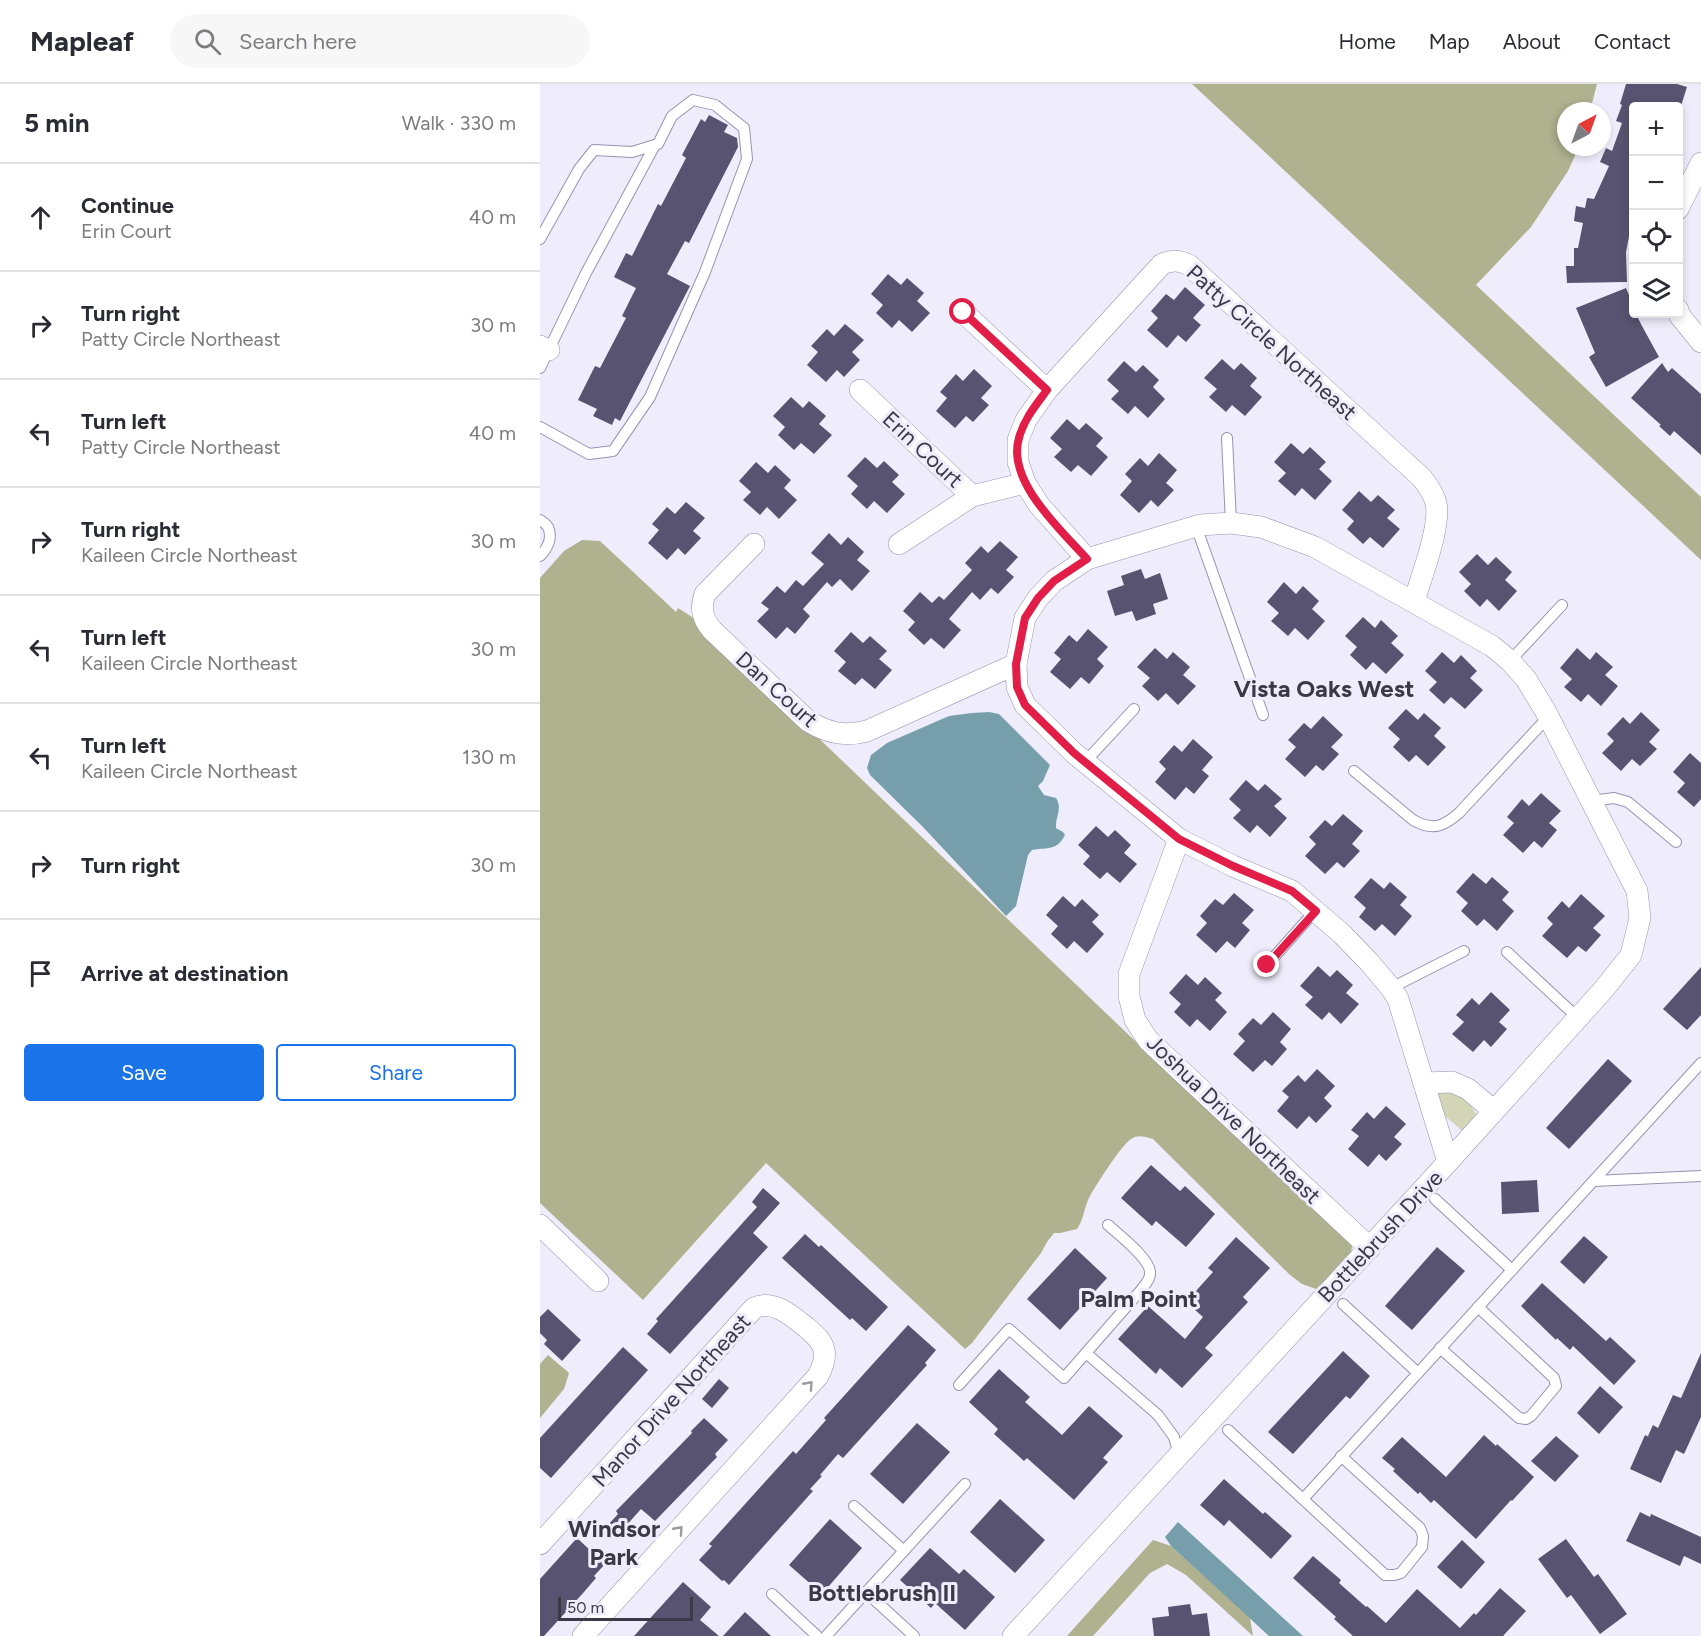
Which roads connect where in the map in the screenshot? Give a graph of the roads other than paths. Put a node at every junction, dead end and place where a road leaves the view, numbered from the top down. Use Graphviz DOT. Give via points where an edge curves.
graph roads {
  1 [pos="655,145"];
  2 [pos="1701,163"];
  3 [pos="1683,199"];
  4 [pos="540,239"];
  5 [pos="963,312"];
  6 [pos="1682,318"];
  7 [pos="1701,342"];
  8 [pos="543,355"];
  9 [pos="860,390"];
  10 [pos="1047,390"];
  11 [pos="540,427"];
  12 [pos="1227,438"];
  13 [pos="1025,483"];
  14 [pos="972,496"];
  15 [pos="540,520"];
  16 [pos="1231,522"];
  17 [pos="1196,526"];
  18 [pos="754,544"];
  19 [pos="899,544"];
  20 [pos="540,556"];
  21 [pos="1087,559"];
  22 [pos="1414,602"];
  23 [pos="1562,605"];
  24 [pos="1510,661"];
  25 [pos="1016,664"];
  26 [pos="1134,709"];
  27 [pos="1263,715"];
  28 [pos="1548,717"];
  29 [pos="1085,762"];
  30 [pos="1354,771"];
  31 [pos="1591,801"];
  32 [pos="1179,839"];
  33 [pos="1676,842"];
  34 [pos="1316,911"];
  35 [pos="1464,951"];
  36 [pos="1507,952"];
  37 [pos="1267,965"];
  38 [pos="1391,988"];
  39 [pos="1578,1018"];
  40 [pos="1701,1063"];
  41 [pos="1695,1076"];
  42 [pos="1424,1083"];
  43 [pos="1494,1112"];
  44 [pos="1448,1162"];
  45 [pos="1701,1176"];
  46 [pos="1594,1181"];
  47 [pos="1435,1199"];
  48 [pos="1108,1224"];
  49 [pos="540,1225"];
  50 [pos="1370,1248"];
  51 [pos="1512,1270"];
  52 [pos="598,1281"];
  53 [pos="1343,1304"];
  54 [pos="1478,1307"];
  55 [pos="1440,1348"];
  56 [pos="1086,1353"];
  57 [pos="1418,1373"];
  58 [pos="959,1385"];
  59 [pos="1228,1430"];
  60 [pos="1179,1455"];
  61 [pos="1341,1456"];
  62 [pos="965,1484"];
  63 [pos="1304,1499"];
  64 [pos="854,1506"];
  65 [pos="540,1544"];
  66 [pos="904,1551"];
  67 [pos="866,1592"];
  68 [pos="772,1594"];
  69 [pos="583,1636"];
  70 [pos="817,1636"];
  71 [pos="826,1636"];
  72 [pos="914,1636"];
  73 [pos="1013,1636"];
  1 -- 4 [label="lane" via="632,152 594,150"];
  1 -- 8 [label="lane"];
  1 -- 11 [label="lane" via="672,116 693,100 715,105 744,128 747,159 705,272 650,397 614,451 589,454"];
  2 -- 3 [label="street"];
  5 -- 10 [label="street"];
  6 -- 7 [label="street"];
  9 -- 14 [label="street, Erin Court"];
  10 -- 13 [label="street, Patty Circle Northeast" via="1026,420 1018,440 1018,462"];
  10 -- 22 [label="street, Patty Circle Northeast" via="1162,264 1180,261 1189,265 1430,489 1436,502 1436,529"];
  12 -- 16 [label="lane"];
  13 -- 14 [label="street, Erin Court"];
  13 -- 21 [label="street, Patty Circle Northeast" via="1039,505"];
  14 -- 19 [label="street"];
  15 -- 20 [label="lane" via="548,527 549,538 548,548"];
  16 -- 17 [label="street, Bottlebrush Drive"];
  16 -- 22 [label="street, Bottlebrush Drive" via="1261,527 1315,547"];
  17 -- 21 [label="street, Bottlebrush Drive"];
  17 -- 27 [label="lane"];
  18 -- 25 [label="street, Dan Court" via="705,594 705,621 819,728 854,735 867,731"];
  21 -- 25 [label="street, Bottlebrush Drive" via="1054,581 1038,598 1025,618"];
  22 -- 24 [label="street, Bottlebrush Drive" via="1492,646"];
  23 -- 24 [label="lane"];
  24 -- 28 [label="street, Bottlebrush Drive" via="1526,679"];
  25 -- 29 [label="street, Bottlebrush Drive" via="1017,687 1025,705"];
  26 -- 29 [label="lane"];
  28 -- 30 [label="lane" via="1447,824 1423,826"];
  28 -- 31 [label="street, Bottlebrush Drive"];
  29 -- 32 [label="street, Bottlebrush Drive"];
  31 -- 33 [label="lane" via="1614,798 1628,802"];
  31 -- 39 [label="street, Bottlebrush Drive" via="1637,891 1640,918 1631,955"];
  32 -- 34 [label="street, Bottlebrush Drive" via="1292,891"];
  32 -- 50 [label="street, Joshua Drive Northeast" via="1129,974 1135,1020 1148,1040"];
  34 -- 37 [label="lane"];
  34 -- 38 [label="street, Bottlebrush Drive"];
  35 -- 38 [label="lane"];
  36 -- 39 [label="lane"];
  38 -- 42 [label="street, Bottlebrush Drive" via="1398,999"];
  39 -- 43 [label="street, Bottlebrush Drive"];
  40 -- 41 [label="lane"];
  41 -- 46 [label="lane"];
  42 -- 43 [label="street" via="1452,1082 1468,1089"];
  42 -- 44 [label="street, Bottlebrush Drive"];
  43 -- 44 [label="street, Bottlebrush Drive"];
  44 -- 50 [label="street, Bottlebrush Drive"];
  45 -- 46 [label="lane"];
  46 -- 51 [label="lane"];
  47 -- 51 [label="lane"];
  48 -- 56 [label="lane" via="1148,1263 1151,1273"];
  49 -- 52 [label="street"];
  50 -- 60 [label="street, Bottlebrush Drive"];
  51 -- 54 [label="lane"];
  53 -- 57 [label="lane"];
  54 -- 55 [label="lane"];
  54 -- 55 [label="lane" via="1554,1378 1556,1386 1531,1416 1519,1418"];
  55 -- 57 [label="lane"];
  56 -- 58 [label="lane" via="1064,1378 1009,1329"];
  56 -- 60 [label="lane" via="1158,1415 1174,1437"];
  57 -- 61 [label="lane"];
  59 -- 63 [label="lane"];
  60 -- 73 [label="street, Bottlebrush Drive"];
  61 -- 63 [label="lane"];
  61 -- 63 [label="lane" via="1420,1528 1422,1546 1401,1573 1384,1575"];
  62 -- 66 [label="lane"];
  64 -- 66 [label="lane"];
  69 -- 65 [label="street, Manor Drive Northeast, one-way" via="818,1376 825,1350 818,1338 787,1312 761,1305 753,1308"];
  66 -- 67 [label="lane"];
  67 -- 71 [label="lane"];
  67 -- 72 [label="lane"];
  68 -- 70 [label="lane"];
}
